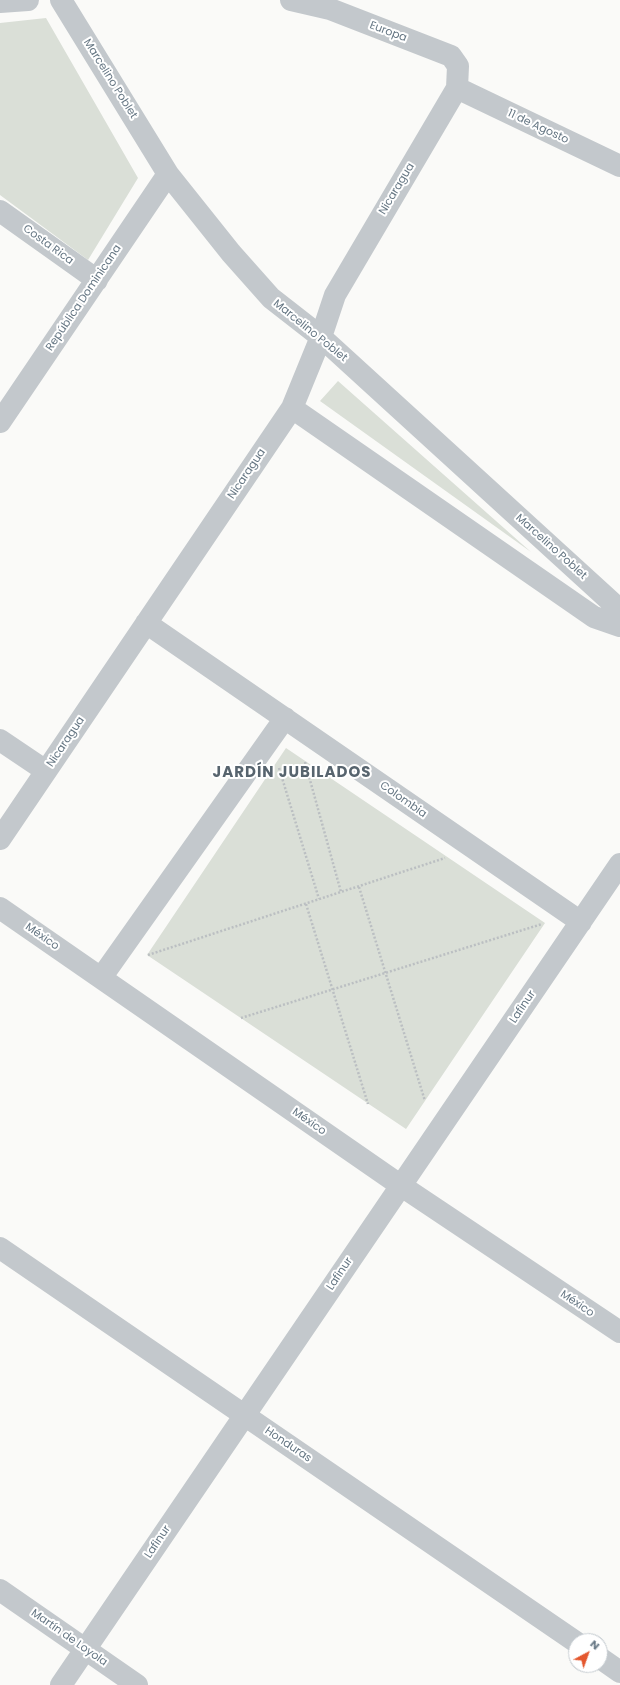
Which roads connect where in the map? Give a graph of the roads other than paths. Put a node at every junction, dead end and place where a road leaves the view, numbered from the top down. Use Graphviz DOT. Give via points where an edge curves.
graph roads {
  1 [pos="28,0"];
  2 [pos="61,0"];
  3 [pos="291,0"];
  4 [pos="0,2"];
  5 [pos="457,88"];
  6 [pos="620,166"];
  7 [pos="168,174"];
  8 [pos="0,211"];
  9 [pos="97,280"];
  10 [pos="321,337"];
  11 [pos="292,408"];
  12 [pos="0,422"];
  13 [pos="620,610"];
  14 [pos="146,623"];
  15 [pos="620,626"];
  16 [pos="285,718"];
  17 [pos="0,740"];
  18 [pos="46,771"];
  19 [pos="0,839"];
  20 [pos="620,864"];
  21 [pos="0,908"];
  22 [pos="581,922"];
  23 [pos="101,978"];
  24 [pos="400,1185"];
  25 [pos="0,1248"];
  26 [pos="620,1332"];
  27 [pos="244,1415"];
  28 [pos="0,1590"];
  29 [pos="568,1637"];
  30 [pos="86,1649"];
  31 [pos="608,1664"];
  32 [pos="620,1672"];
  33 [pos="61,1685"];
  34 [pos="138,1685"];
  1 -- 4 [label="street"];
  2 -- 7 [label="street, Marcelino Poblet"];
  3 -- 5 [label="street, Europa" via="330,9 451,56 458,66"];
  5 -- 6 [label="street, 11 de Agosto"];
  5 -- 10 [label="street, Nicaragua" via="334,295"];
  7 -- 9 [label="street, República Dominicana"];
  7 -- 10 [label="street, Marcelino Poblet" via="231,253 271,298"];
  8 -- 9 [label="street, Costa Rica"];
  9 -- 12 [label="street, República Dominicana"];
  10 -- 11 [label="street, Nicaragua"];
  10 -- 13 [label="street, Marcelino Poblet"];
  11 -- 14 [label="street, Nicaragua"];
  11 -- 15 [label="street" via="594,617"];
  14 -- 16 [label="street, Colombia"];
  14 -- 18 [label="street, Nicaragua"];
  16 -- 22 [label="street, Colombia"];
  16 -- 23 [label="street"];
  17 -- 18 [label="street"];
  18 -- 19 [label="street, Nicaragua"];
  20 -- 22 [label="street, Lafinur"];
  21 -- 23 [label="street, México"];
  22 -- 24 [label="street, Lafinur"];
  23 -- 24 [label="street, México"];
  24 -- 26 [label="street, México"];
  24 -- 27 [label="street, Lafinur"];
  25 -- 27 [label="street, Honduras"];
  27 -- 29 [label="street, Honduras"];
  27 -- 30 [label="street, Lafinur"];
  28 -- 30 [label="street, Martín de Loyola"];
  30 -- 33 [label="street, Lafinur"];
  30 -- 34 [label="street, Martín de Loyola"];
  31 -- 32 [label="street"];
}
